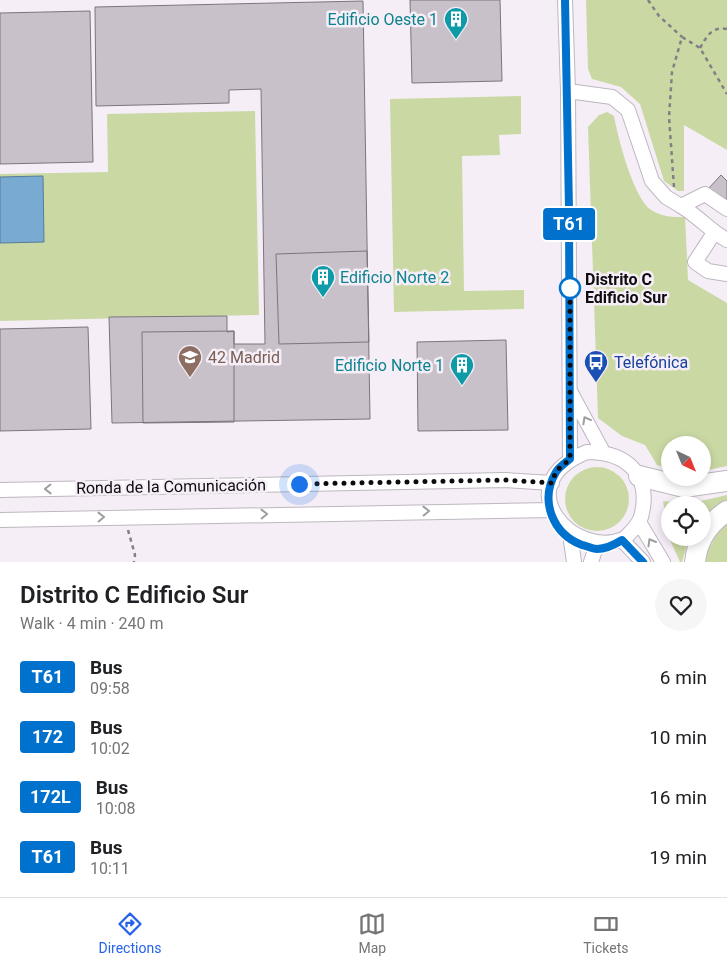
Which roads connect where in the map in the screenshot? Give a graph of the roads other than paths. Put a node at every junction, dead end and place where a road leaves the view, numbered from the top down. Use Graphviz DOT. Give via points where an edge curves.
graph roads {
  1 [pos="565,0"];
  2 [pos="568,91"];
  3 [pos="678,204"];
  4 [pos="727,209"];
  5 [pos="714,233"];
  6 [pos="727,240"];
  7 [pos="727,274"];
  8 [pos="569,389"];
  9 [pos="603,452"];
  10 [pos="570,459"];
  11 [pos="639,476"];
  12 [pos="727,481"];
  13 [pos="552,483"];
  14 [pos="0,490"];
  15 [pos="550,510"];
  16 [pos="727,511"];
  17 [pos="0,520"];
  18 [pos="639,522"];
  19 [pos="571,540"];
  20 [pos="622,540"];
  21 [pos="593,556"];
  22 [pos="574,562"];
  23 [pos="643,562"];
  24 [pos="663,562"];
  25 [pos="695,562"];
  1 -- 2 [label="street"];
  2 -- 3 [label="street" via="612,97 628,110 652,181 666,197"];
  2 -- 8 [label="street"];
  3 -- 4 [label="street" via="705,194"];
  3 -- 5 [label="street" via="696,215"];
  5 -- 6 [label="street"];
  5 -- 7 [label="street" via="695,262 708,271"];
  9 -- 8 [label="street, one-way"];
  8 -- 10 [label="street"];
  9 -- 10 [label="street" via="587,452"];
  9 -- 11 [label="street" via="618,457"];
  10 -- 13 [label="street" via="556,471"];
  11 -- 12 [label="highway" via="684,487"];
  11 -- 18 [label="street" via="644,503"];
  13 -- 14 [label="street, Ronda de la Comunicación, one-way" via="505,480"];
  13 -- 15 [label="street"];
  17 -- 15 [label="street, Ronda de la Comunicación, one-way"];
  15 -- 19 [label="street" via="561,531"];
  16 -- 25 [label="highway" via="714,520 696,548"];
  18 -- 20 [label="street"];
  24 -- 18 [label="street, one-way"];
  19 -- 21 [label="street"];
  19 -- 22 [label="street"];
  20 -- 21 [label="street"];
  20 -- 23 [label="street"];
}
